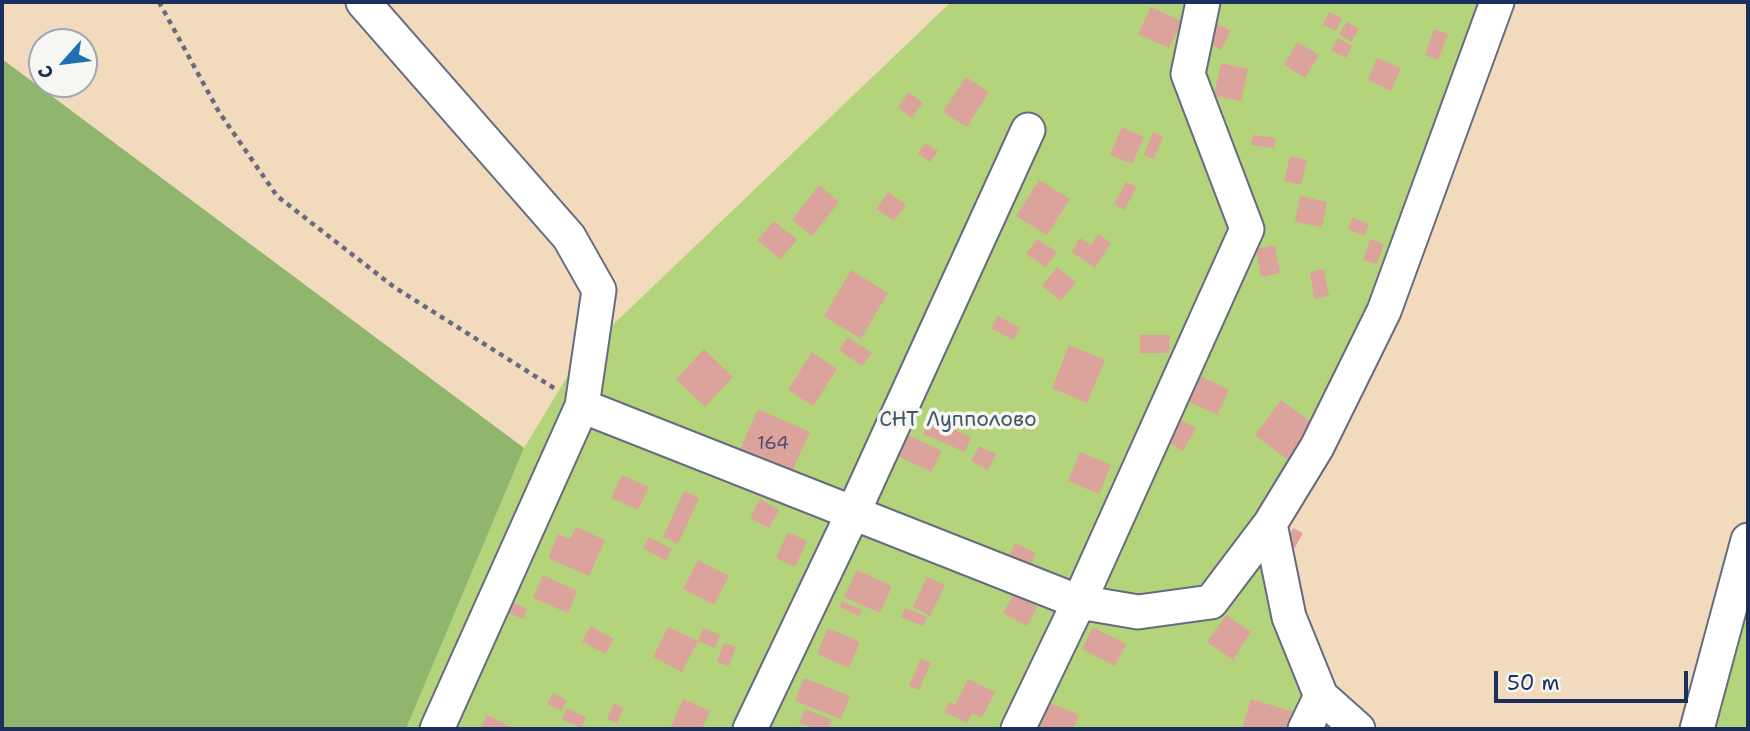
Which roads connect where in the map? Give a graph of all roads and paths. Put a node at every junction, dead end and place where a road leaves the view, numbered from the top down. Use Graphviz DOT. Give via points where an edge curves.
graph roads {
  1 [pos="159,2"];
  2 [pos="363,2"];
  3 [pos="1203,2"];
  4 [pos="1497,2"];
  5 [pos="1028,130"];
  6 [pos="582,406"];
  7 [pos="853,513"];
  8 [pos="1270,524"];
  9 [pos="1745,562"];
  10 [pos="1079,603"];
  11 [pos="1321,696"];
  12 [pos="437,729"];
  13 [pos="750,729"];
  14 [pos="1018,729"];
  15 [pos="1305,729"];
  16 [pos="1358,729"];
  17 [pos="1697,729"];
  1 -- 6 [label="path" via="219,112 277,196 394,287"];
  2 -- 6 [label="street" via="569,237 599,290"];
  3 -- 10 [label="street" via="1188,74 1247,229"];
  4 -- 8 [label="street" via="1384,311 1317,447"];
  5 -- 7 [label="street"];
  6 -- 7 [label="street"];
  6 -- 12 [label="street"];
  7 -- 10 [label="street"];
  7 -- 13 [label="street"];
  8 -- 10 [label="street" via="1211,602 1138,612"];
  8 -- 11 [label="street" via="1289,617"];
  9 -- 17 [label="street"];
  10 -- 14 [label="street"];
  11 -- 15 [label="street"];
  11 -- 16 [label="street"];
}
